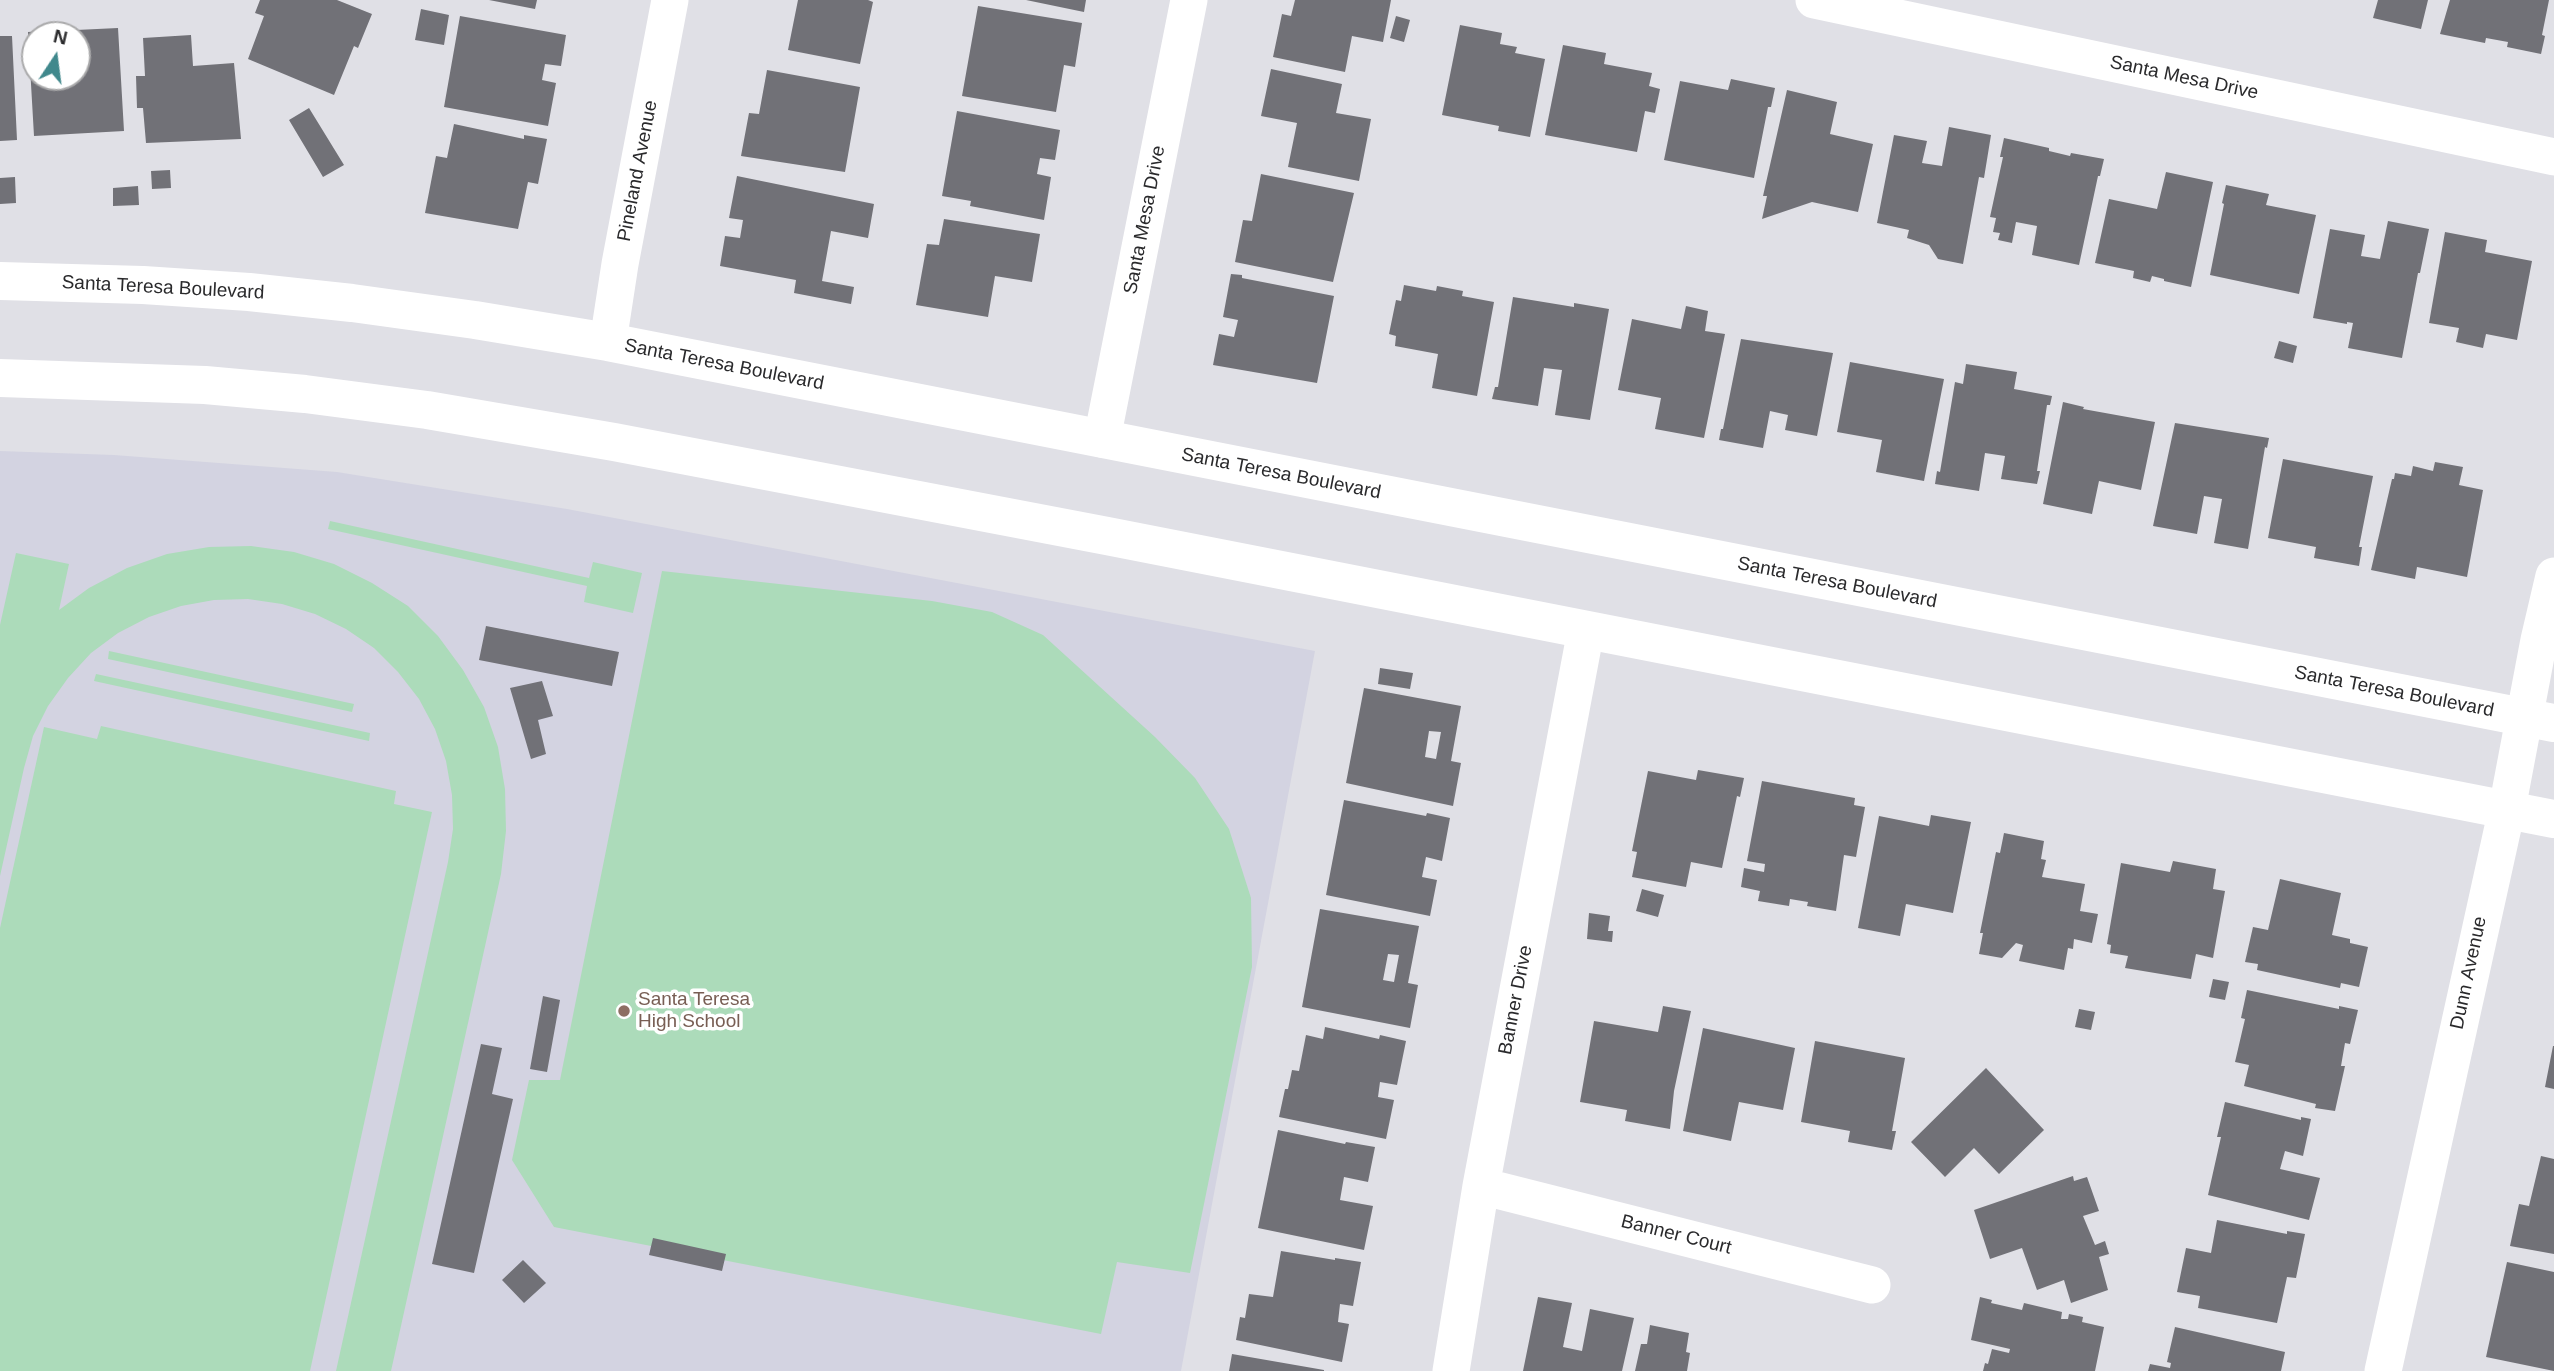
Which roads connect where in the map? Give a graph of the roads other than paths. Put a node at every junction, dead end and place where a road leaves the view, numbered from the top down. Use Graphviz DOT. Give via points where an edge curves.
graph roads {
  1 [pos="670,0"];
  2 [pos="1189,0"];
  3 [pos="1814,0"];
  4 [pos="2554,157"];
  5 [pos="0,281"];
  6 [pos="608,342"];
  7 [pos="0,378"];
  8 [pos="1102,439"];
  9 [pos="2554,576"];
  10 [pos="1586,630"];
  11 [pos="2540,721"];
  12 [pos="2507,809"];
  13 [pos="2554,819"];
  14 [pos="1480,1186"];
  15 [pos="1871,1285"];
  16 [pos="1451,1371"];
  17 [pos="2383,1371"];
  1 -- 6 [label="street, Pineland Avenue"];
  2 -- 8 [label="street, Santa Mesa Drive"];
  3 -- 4 [label="street, Santa Mesa Drive"];
  5 -- 6 [label="main road, Santa Teresa Boulevard" via="262,293"];
  6 -- 8 [label="main road, Santa Teresa Boulevard"];
  7 -- 10 [label="main road" via="205,385 427,410 1080,530"];
  8 -- 11 [label="main road, Santa Teresa Boulevard"];
  9 -- 11 [label="street, Dunn Avenue" via="2539,640"];
  10 -- 12 [label="main road"];
  10 -- 14 [label="street, Banner Drive"];
  11 -- 12 [label="street, Dunn Avenue"];
  12 -- 13 [label="main road"];
  12 -- 17 [label="street, Dunn Avenue"];
  14 -- 15 [label="street, Banner Court"];
  14 -- 16 [label="street, Banner Drive"];
}
